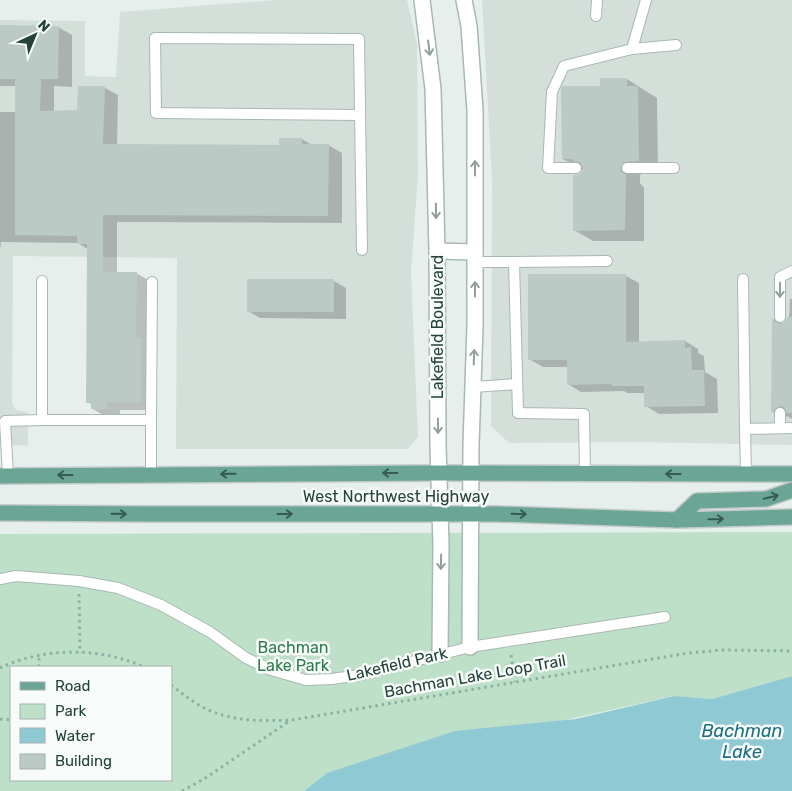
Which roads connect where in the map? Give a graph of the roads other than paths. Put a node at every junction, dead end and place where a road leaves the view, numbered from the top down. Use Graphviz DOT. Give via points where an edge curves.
graph roads {
  1 [pos="422,0"];
  2 [pos="464,0"];
  3 [pos="597,0"];
  4 [pos="646,0"];
  5 [pos="596,16"];
  6 [pos="676,45"];
  7 [pos="632,49"];
  8 [pos="360,115"];
  9 [pos="576,168"];
  10 [pos="627,168"];
  11 [pos="674,168"];
  12 [pos="362,250"];
  13 [pos="437,250"];
  14 [pos="475,257"];
  15 [pos="607,261"];
  16 [pos="514,262"];
  17 [pos="792,271"];
  18 [pos="743,279"];
  19 [pos="42,281"];
  20 [pos="152,282"];
  21 [pos="780,317"];
  22 [pos="517,384"];
  23 [pos="473,387"];
  24 [pos="780,413"];
  25 [pos="42,420"];
  26 [pos="151,420"];
  27 [pos="780,428"];
  28 [pos="792,428"];
  29 [pos="745,429"];
  30 [pos="439,473"];
  31 [pos="471,473"];
  32 [pos="585,473"];
  33 [pos="746,474"];
  34 [pos="792,474"];
  35 [pos="150,475"];
  36 [pos="3,479"];
  37 [pos="792,490"];
  38 [pos="0,512"];
  39 [pos="440,513"];
  40 [pos="470,514"];
  41 [pos="792,517"];
  42 [pos="677,520"];
  43 [pos="0,579"];
  44 [pos="665,617"];
  45 [pos="470,647"];
  46 [pos="440,654"];
  1 -- 13 [label="street, Lakefield Boulevard, one-way" via="433,89"];
  14 -- 2 [label="street, one-way" via="474,91"];
  3 -- 5 [label="lane"];
  4 -- 7 [label="lane"];
  6 -- 7 [label="lane"];
  7 -- 9 [label="lane" via="564,66 552,92 548,168"];
  8 -- 8 [label="lane" via="359,39 156,38 156,113"];
  8 -- 12 [label="lane"];
  10 -- 11 [label="lane"];
  13 -- 14 [label="street"];
  13 -- 30 [label="street, Lakefield Boulevard, one-way"];
  14 -- 16 [label="lane"];
  23 -- 14 [label="street, one-way"];
  15 -- 16 [label="lane"];
  16 -- 22 [label="lane"];
  17 -- 21 [label="lane, one-way" via="780,277"];
  18 -- 29 [label="lane"];
  19 -- 25 [label="lane"];
  20 -- 26 [label="lane"];
  22 -- 23 [label="lane"];
  22 -- 32 [label="lane" via="518,413 584,414"];
  23 -- 31 [label="street"];
  24 -- 27 [label="lane"];
  25 -- 26 [label="lane"];
  25 -- 36 [label="lane" via="5,421"];
  26 -- 35 [label="lane"];
  27 -- 28 [label="lane"];
  27 -- 29 [label="lane"];
  29 -- 33 [label="lane"];
  30 -- 31 [label="main road, West Northwest Highway"];
  30 -- 35 [label="main road, West Northwest Highway, one-way"];
  30 -- 39 [label="street, Lakefield Boulevard"];
  31 -- 32 [label="main road, West Northwest Highway"];
  31 -- 40 [label="street"];
  33 -- 32 [label="main road, West Northwest Highway, one-way"];
  33 -- 34 [label="main road, West Northwest Highway"];
  35 -- 36 [label="main road, West Northwest Highway, one-way"];
  42 -- 37 [label="main road, one-way" via="697,501 766,499"];
  38 -- 39 [label="main road, West Northwest Highway, one-way"];
  39 -- 40 [label="main road, West Northwest Highway"];
  39 -- 46 [label="street, Lakefield Boulevard, one-way"];
  40 -- 42 [label="main road, West Northwest Highway, one-way"];
  40 -- 45 [label="street"];
  42 -- 41 [label="main road, West Northwest Highway, one-way"];
  43 -- 46 [label="lane, Lakefield Park" via="16,576 118,588 162,605 210,632 246,658 271,670 306,680 360,675"];
  44 -- 45 [label="lane, Lakefield Park"];
  45 -- 46 [label="lane, Lakefield Park"];
}
